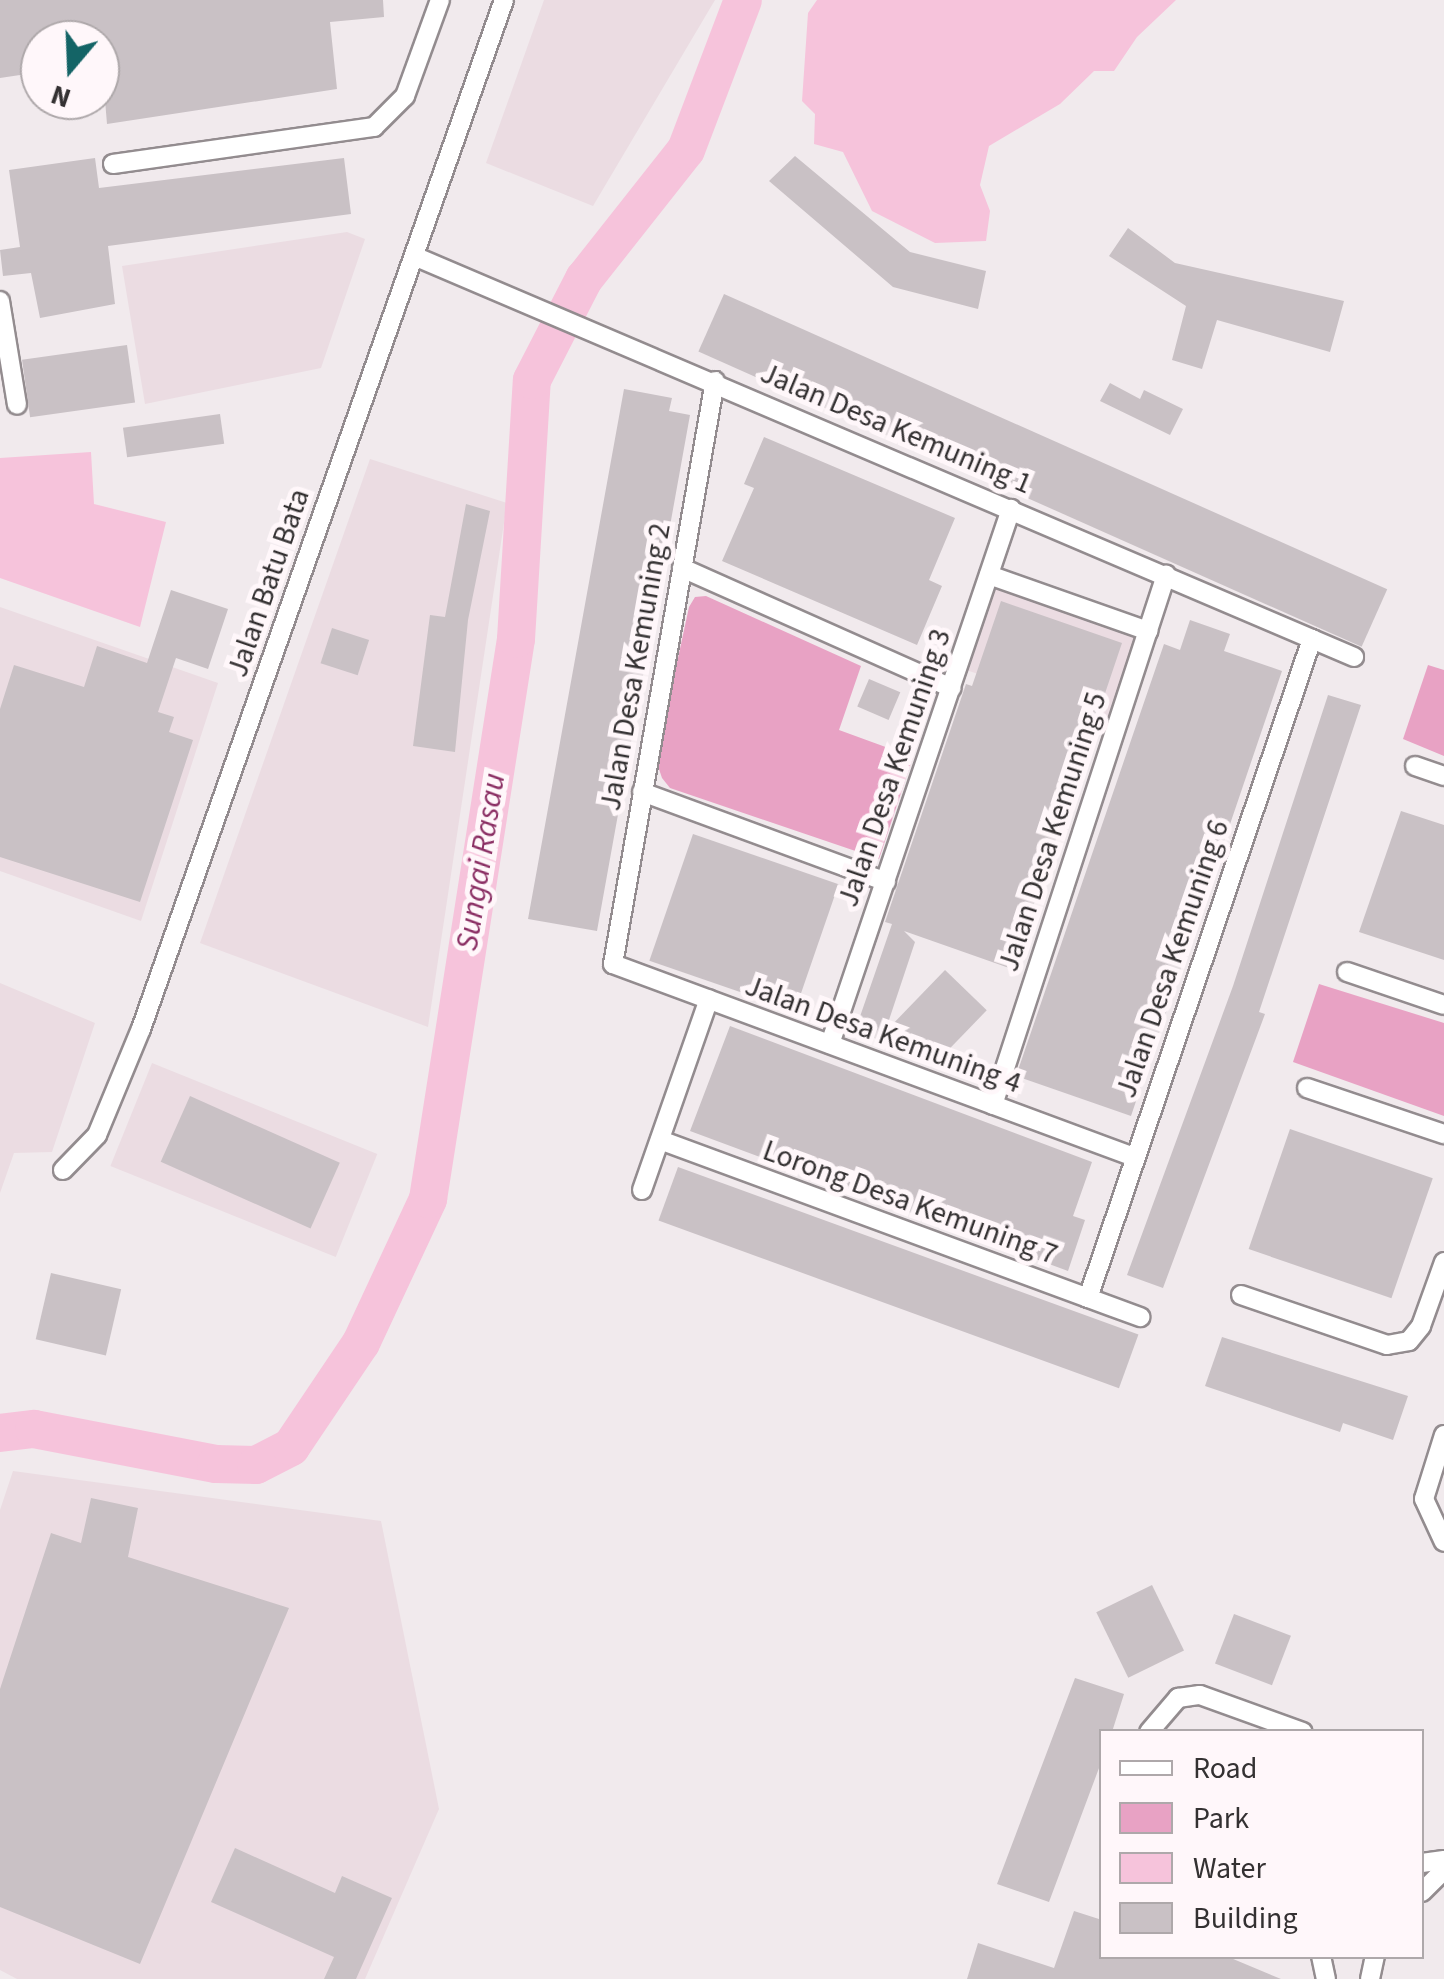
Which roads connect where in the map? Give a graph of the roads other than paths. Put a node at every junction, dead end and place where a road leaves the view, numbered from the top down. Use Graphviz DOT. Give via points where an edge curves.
graph roads {
  1 [pos="440,0"];
  2 [pos="504,0"];
  3 [pos="113,164"];
  4 [pos="414,256"];
  5 [pos="0,300"];
  6 [pos="715,381"];
  7 [pos="17,406"];
  8 [pos="1012,509"];
  9 [pos="682,568"];
  10 [pos="989,575"];
  11 [pos="1166,575"];
  12 [pos="1148,631"];
  13 [pos="1312,639"];
  14 [pos="1354,657"];
  15 [pos="951,688"];
  16 [pos="1415,766"];
  17 [pos="1444,776"];
  18 [pos="642,792"];
  19 [pos="886,882"];
  20 [pos="613,964"];
  21 [pos="1347,972"];
  22 [pos="708,999"];
  23 [pos="1444,1005"];
  24 [pos="830,1044"];
  25 [pos="1307,1088"];
  26 [pos="993,1105"];
  27 [pos="1444,1134"];
  28 [pos="660,1140"];
  29 [pos="1134,1157"];
  30 [pos="62,1170"];
  31 [pos="642,1190"];
  32 [pos="1444,1262"];
  33 [pos="1241,1295"];
  34 [pos="1088,1298"];
  35 [pos="1140,1317"];
  36 [pos="1444,1435"];
  37 [pos="1444,1542"];
  38 [pos="1151,1729"];
  39 [pos="1295,1729"];
  40 [pos="1444,1870"];
  41 [pos="1424,1892"];
  1 -- 3 [label="street" via="405,96 374,127"];
  2 -- 4 [label="street, Jalan Batu Bata"];
  4 -- 6 [label="street, Jalan Desa Kemuning 1"];
  4 -- 30 [label="street, Jalan Batu Bata" via="142,1029 97,1135"];
  5 -- 7 [label="street"];
  6 -- 8 [label="street, Jalan Desa Kemuning 1"];
  6 -- 9 [label="street, Jalan Desa Kemuning 2"];
  8 -- 10 [label="street, Jalan Desa Kemuning 3"];
  8 -- 11 [label="street, Jalan Desa Kemuning 1"];
  9 -- 15 [label="street"];
  9 -- 18 [label="street, Jalan Desa Kemuning 2"];
  10 -- 12 [label="street"];
  10 -- 15 [label="street, Jalan Desa Kemuning 3"];
  11 -- 12 [label="street, Jalan Desa Kemuning 5"];
  11 -- 13 [label="street, Jalan Desa Kemuning 1"];
  12 -- 26 [label="street, Jalan Desa Kemuning 5"];
  13 -- 14 [label="street, Jalan Desa Kemuning 1"];
  13 -- 29 [label="street, Jalan Desa Kemuning 6"];
  15 -- 19 [label="street, Jalan Desa Kemuning 3"];
  16 -- 17 [label="street"];
  18 -- 19 [label="street"];
  18 -- 20 [label="street, Jalan Desa Kemuning 2"];
  19 -- 24 [label="street, Jalan Desa Kemuning 3"];
  20 -- 22 [label="street, Jalan Desa Kemuning 4"];
  21 -- 23 [label="street"];
  22 -- 24 [label="street, Jalan Desa Kemuning 4"];
  22 -- 28 [label="street"];
  24 -- 26 [label="street, Jalan Desa Kemuning 4"];
  25 -- 27 [label="street"];
  26 -- 29 [label="street, Jalan Desa Kemuning 4"];
  28 -- 31 [label="street"];
  28 -- 34 [label="street, Lorong Desa Kemuning 7"];
  29 -- 34 [label="street, Jalan Desa Kemuning 6"];
  32 -- 33 [label="street" via="1409,1341 1387,1345"];
  34 -- 35 [label="street, Lorong Desa Kemuning 7"];
  36 -- 37 [label="street" via="1424,1499"];
  38 -- 39 [label="street" via="1169,1704 1200,1695"];
  40 -- 41 [label="street"];
}
